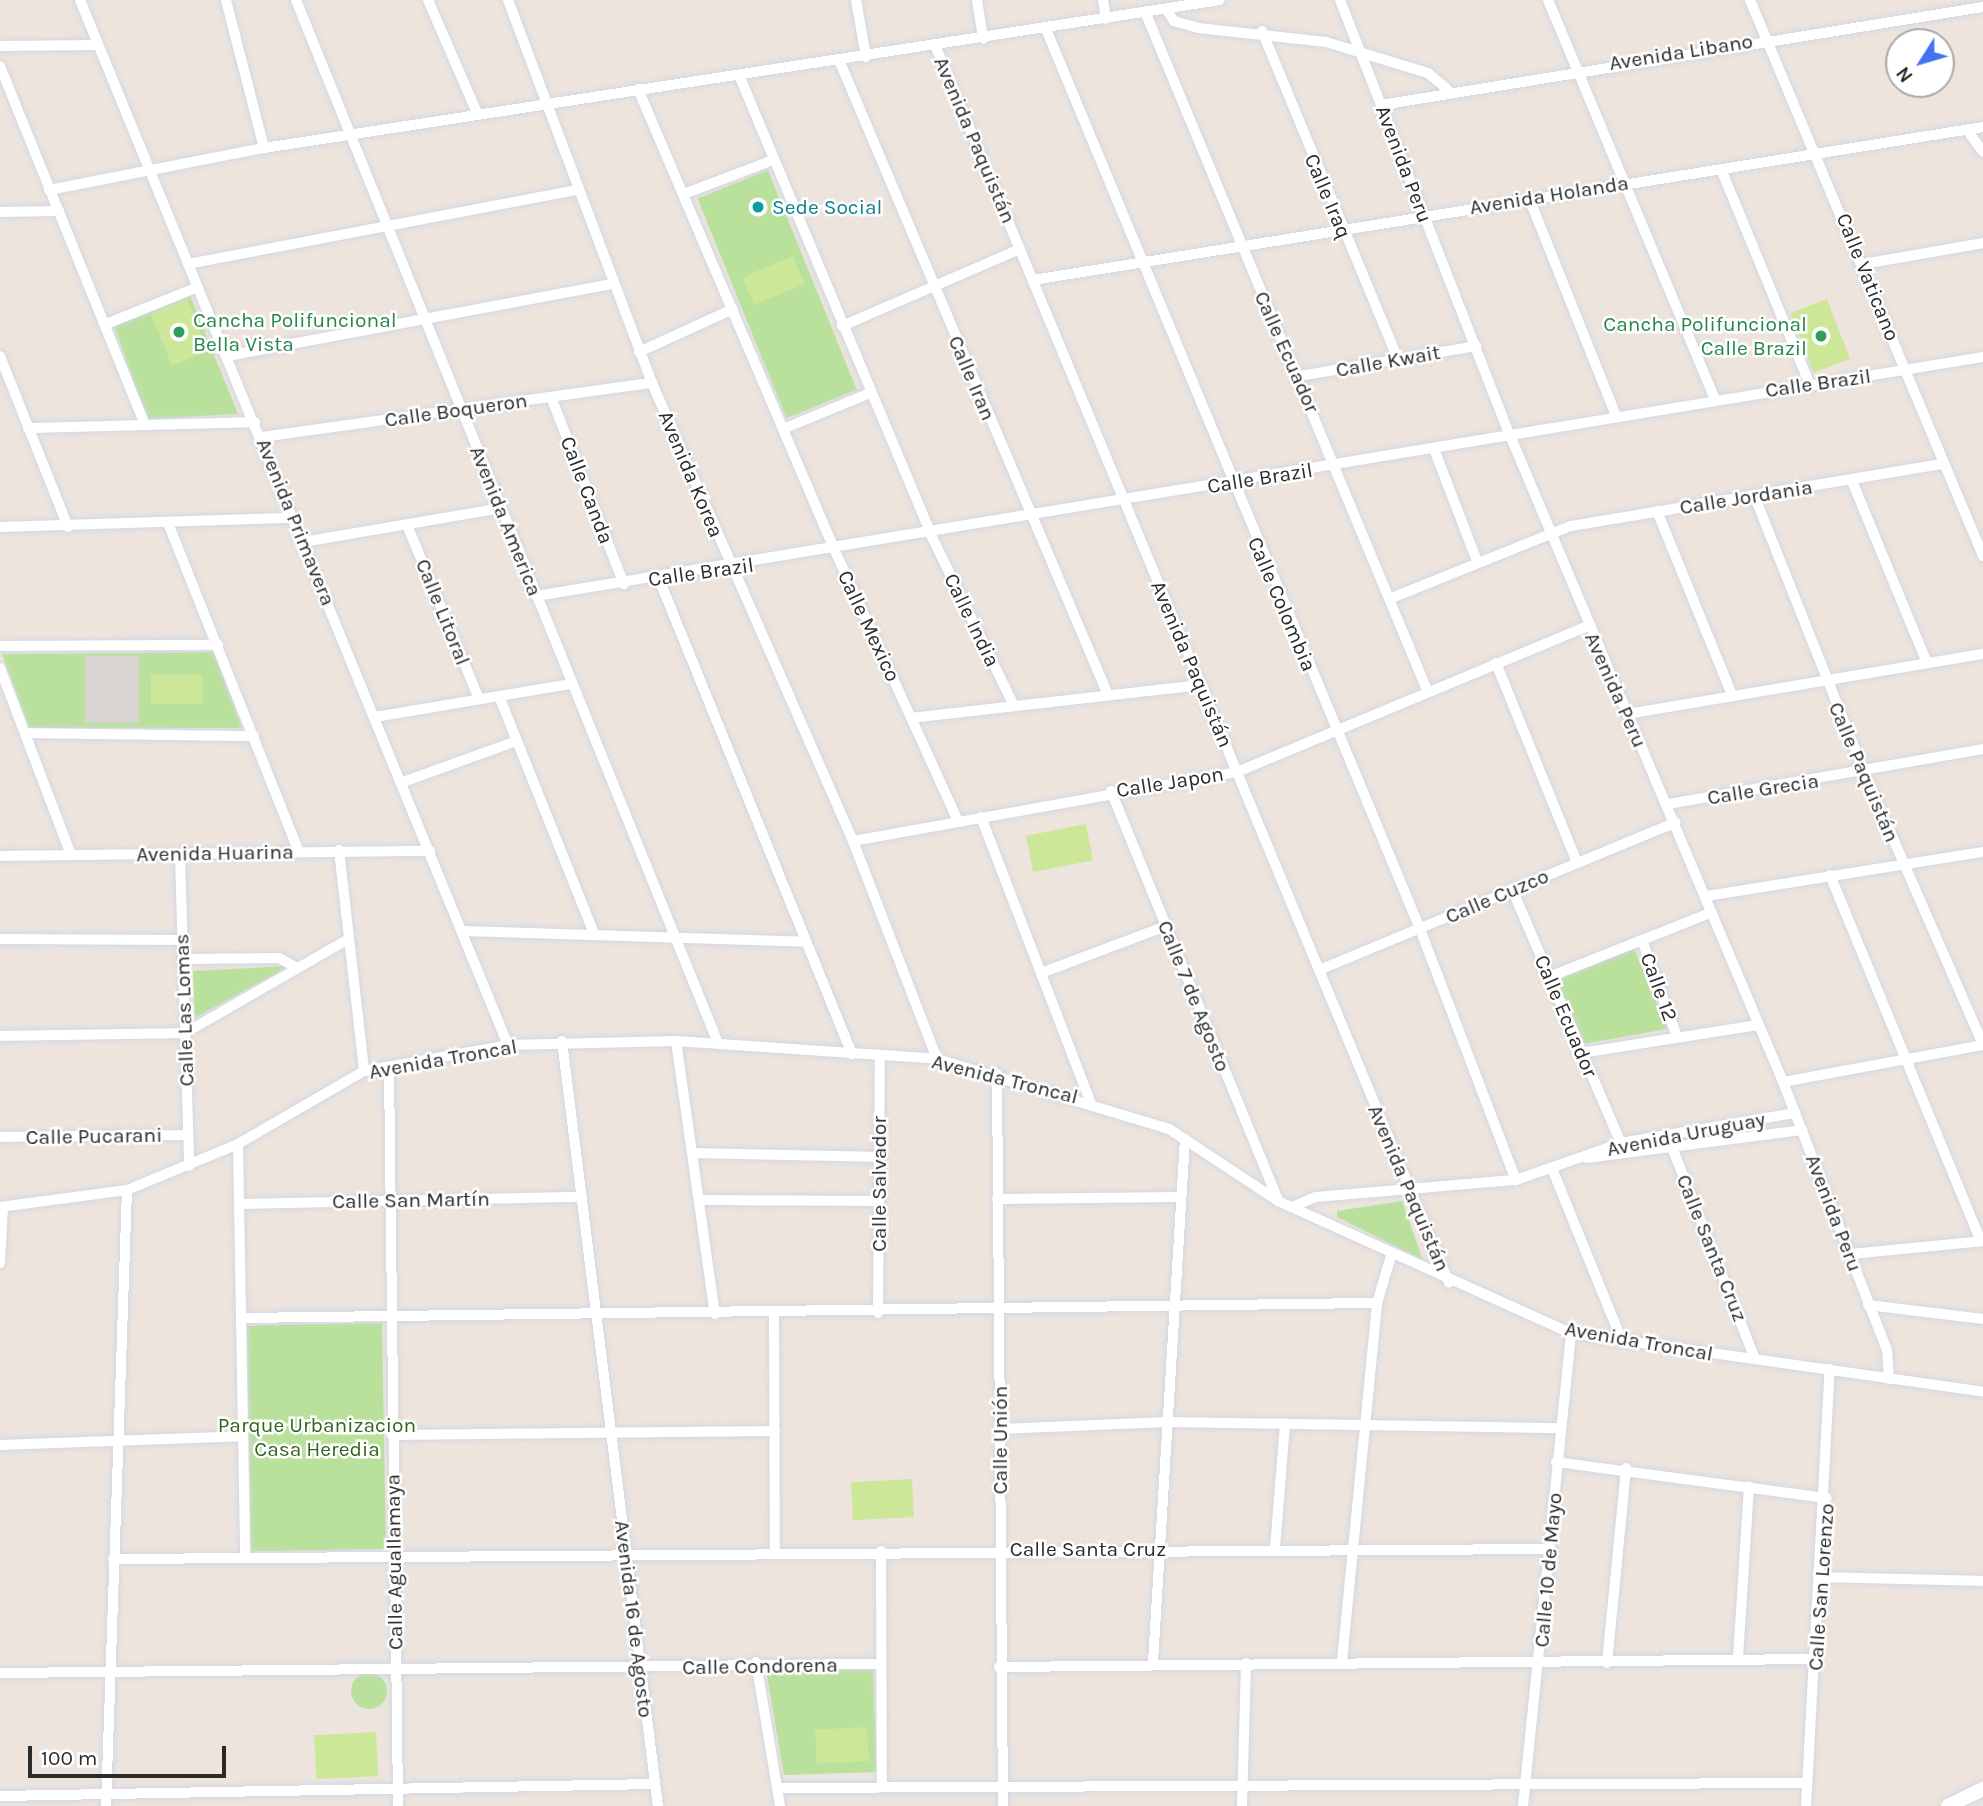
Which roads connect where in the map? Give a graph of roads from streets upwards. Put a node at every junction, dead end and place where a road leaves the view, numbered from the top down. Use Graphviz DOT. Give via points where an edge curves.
graph roads {
  1 [pos="80,0"];
  2 [pos="226,0"];
  3 [pos="296,0"];
  4 [pos="428,0"];
  5 [pos="508,0"];
  6 [pos="856,0"];
  7 [pos="977,0"];
  8 [pos="1103,0"];
  9 [pos="1220,0"];
  10 [pos="1340,0"];
  11 [pos="1548,0"];
  12 [pos="1750,0"];
  13 [pos="1983,7"];
  14 [pos="1167,10"];
  15 [pos="1146,14"];
  16 [pos="1106,19"];
  17 [pos="1046,29"];
  18 [pos="1262,31"];
  19 [pos="1767,38"];
  20 [pos="983,39"];
  21 [pos="97,45"];
  22 [pos="935,45"];
  23 [pos="0,46"];
  24 [pos="1362,55"];
  25 [pos="866,57"];
  26 [pos="839,60"];
  27 [pos="0,66"];
  28 [pos="1577,69"];
  29 [pos="739,75"];
  30 [pos="638,89"];
  31 [pos="1447,89"];
  32 [pos="544,103"];
  33 [pos="1381,104"];
  34 [pos="478,115"];
  35 [pos="1983,127"];
  36 [pos="1967,130"];
  37 [pos="350,134"];
  38 [pos="264,148"];
  39 [pos="1983,152"];
  40 [pos="1818,154"];
  41 [pos="773,160"];
  42 [pos="1721,169"];
  43 [pos="150,172"];
  44 [pos="1625,184"];
  45 [pos="49,190"];
  46 [pos="576,190"];
  47 [pos="684,194"];
  48 [pos="1529,198"];
  49 [pos="59,211"];
  50 [pos="0,212"];
  51 [pos="1424,215"];
  52 [pos="387,226"];
  53 [pos="1342,229"];
  54 [pos="1983,243"];
  55 [pos="1238,244"];
  56 [pos="1020,249"];
  57 [pos="1139,262"];
  58 [pos="188,264"];
  59 [pos="1863,264"];
  60 [pos="1032,280"];
  61 [pos="612,284"];
  62 [pos="198,287"];
  63 [pos="933,287"];
  64 [pos="733,309"];
  65 [pos="424,319"];
  66 [pos="106,324"];
  67 [pos="842,326"];
  68 [pos="1476,346"];
  69 [pos="639,352"];
  70 [pos="227,356"];
  71 [pos="1983,357"];
  72 [pos="1398,360"];
  73 [pos="1,363"];
  74 [pos="1906,371"];
  75 [pos="1299,376"];
  76 [pos="652,383"];
  77 [pos="1810,385"];
  78 [pos="870,393"];
  79 [pos="551,397"];
  80 [pos="1714,397"];
  81 [pos="462,409"];
  82 [pos="1616,415"];
  83 [pos="255,422"];
  84 [pos="145,425"];
  85 [pos="28,428"];
  86 [pos="783,429"];
  87 [pos="1509,433"];
  88 [pos="261,437"];
  89 [pos="1434,449"];
  90 [pos="1943,464"];
  91 [pos="1335,467"];
  92 [pos="1852,481"];
  93 [pos="1232,483"];
  94 [pos="1754,495"];
  95 [pos="1123,499"];
  96 [pos="500,508"];
  97 [pos="1657,511"];
  98 [pos="1028,512"];
  99 [pos="293,518"];
  100 [pos="168,523"];
  101 [pos="407,525"];
  102 [pos="0,527"];
  103 [pos="68,527"];
  104 [pos="1549,532"];
  105 [pos="1979,534"];
  106 [pos="931,535"];
  107 [pos="303,542"];
  108 [pos="835,551"];
  109 [pos="1983,556"];
  110 [pos="1477,561"];
  111 [pos="731,568"];
  112 [pos="659,579"];
  113 [pos="624,584"];
  114 [pos="536,596"];
  115 [pos="1389,599"];
  116 [pos="1588,625"];
  117 [pos="218,645"];
  118 [pos="0,646"];
  119 [pos="1983,654"];
  120 [pos="1496,663"];
  121 [pos="1927,663"];
  122 [pos="0,668"];
  123 [pos="1827,682"];
  124 [pos="571,684"];
  125 [pos="1200,685"];
  126 [pos="1427,690"];
  127 [pos="1108,695"];
  128 [pos="1732,695"];
  129 [pos="499,696"];
  130 [pos="479,699"];
  131 [pos="1014,706"];
  132 [pos="1627,714"];
  133 [pos="375,717"];
  134 [pos="911,718"];
  135 [pos="1335,730"];
  136 [pos="25,733"];
  137 [pos="254,736"];
  138 [pos="516,741"];
  139 [pos="1983,750"];
  140 [pos="1237,772"];
  141 [pos="1864,772"];
  142 [pos="402,782"];
  143 [pos="1111,790"];
  144 [pos="1668,804"];
  145 [pos="981,817"];
  146 [pos="958,821"];
  147 [pos="1676,822"];
  148 [pos="853,841"];
  149 [pos="340,850"];
  150 [pos="430,851"];
  151 [pos="299,852"];
  152 [pos="1983,852"];
  153 [pos="71,855"];
  154 [pos="180,855"];
  155 [pos="0,856"];
  156 [pos="1577,862"];
  157 [pos="1903,866"];
  158 [pos="1830,875"];
  159 [pos="1512,889"];
  160 [pos="1707,896"];
  161 [pos="1712,912"];
  162 [pos="1166,926"];
  163 [pos="1420,929"];
  164 [pos="463,931"];
  165 [pos="593,931"];
  166 [pos="674,936"];
  167 [pos="0,939"];
  168 [pos="182,940"];
  169 [pos="347,940"];
  170 [pos="1643,940"];
  171 [pos="806,942"];
  172 [pos="184,959"];
  173 [pos="298,968"];
  174 [pos="1319,970"];
  175 [pos="1041,973"];
  176 [pos="1549,977"];
  177 [pos="1758,1025"];
  178 [pos="185,1033"];
  179 [pos="1676,1034"];
  180 [pos="0,1036"];
  181 [pos="562,1041"];
  182 [pos="676,1041"];
  183 [pos="718,1042"];
  184 [pos="508,1045"];
  185 [pos="1983,1045"];
  186 [pos="1581,1053"];
  187 [pos="852,1055"];
  188 [pos="880,1055"];
  189 [pos="1906,1058"];
  190 [pos="937,1059"];
  191 [pos="389,1066"];
  192 [pos="365,1071"];
  193 [pos="997,1074"];
  194 [pos="1783,1082"];
  195 [pos="1090,1101"];
  196 [pos="1795,1113"];
  197 [pos="1802,1130"];
  198 [pos="188,1135"];
  199 [pos="0,1137"];
  200 [pos="1668,1137"];
  201 [pos="1185,1139"];
  202 [pos="1621,1143"];
  203 [pos="238,1144"];
  204 [pos="1673,1150"];
  205 [pos="696,1153"];
  206 [pos="880,1157"];
  207 [pos="1587,1158"];
  208 [pos="189,1166"];
  209 [pos="1553,1171"];
  210 [pos="1516,1180"];
  211 [pos="127,1190"];
  212 [pos="1410,1191"];
  213 [pos="582,1197"];
  214 [pos="1180,1197"];
  215 [pos="391,1199"];
  216 [pos="997,1199"];
  217 [pos="701,1200"];
  218 [pos="1278,1200"];
  219 [pos="879,1201"];
  220 [pos="240,1204"];
  221 [pos="2,1207"];
  222 [pos="1292,1207"];
  223 [pos="1982,1241"];
  224 [pos="1851,1254"];
  225 [pos="1391,1256"];
  226 [pos="0,1263"];
  227 [pos="1449,1283"];
  228 [pos="1377,1303"];
  229 [pos="1868,1305"];
  230 [pos="1171,1309"];
  231 [pos="1000,1312"];
  232 [pos="878,1313"];
  233 [pos="715,1314"];
  234 [pos="774,1315"];
  235 [pos="241,1318"];
  236 [pos="599,1318"];
  237 [pos="393,1319"];
  238 [pos="1983,1319"];
  239 [pos="1571,1333"];
  240 [pos="1622,1342"];
  241 [pos="1755,1359"];
  242 [pos="1830,1368"];
  243 [pos="1889,1379"];
  244 [pos="1983,1392"];
  245 [pos="1166,1422"];
  246 [pos="1285,1423"];
  247 [pos="1365,1423"];
  248 [pos="1559,1427"];
  249 [pos="1000,1429"];
  250 [pos="775,1431"];
  251 [pos="611,1433"];
  252 [pos="392,1435"];
  253 [pos="242,1436"];
  254 [pos="117,1439"];
  255 [pos="0,1446"];
  256 [pos="1556,1462"];
  257 [pos="1626,1468"];
  258 [pos="1749,1486"];
  259 [pos="1827,1498"];
  260 [pos="1352,1547"];
  261 [pos="1275,1548"];
  262 [pos="1160,1549"];
  263 [pos="1551,1549"];
  264 [pos="1001,1550"];
  265 [pos="775,1551"];
  266 [pos="881,1551"];
  267 [pos="624,1552"];
  268 [pos="393,1555"];
  269 [pos="245,1556"];
  270 [pos="113,1559"];
  271 [pos="1822,1577"];
  272 [pos="1983,1581"];
  273 [pos="1738,1657"];
  274 [pos="1816,1659"];
  275 [pos="1342,1661"];
  276 [pos="756,1662"];
  277 [pos="1153,1662"];
  278 [pos="1246,1663"];
  279 [pos="1540,1663"];
  280 [pos="1607,1663"];
  281 [pos="879,1664"];
  282 [pos="999,1667"];
  283 [pos="395,1668"];
  284 [pos="640,1670"];
  285 [pos="0,1673"];
  286 [pos="109,1675"];
  287 [pos="1525,1783"];
  288 [pos="1806,1783"];
  289 [pos="654,1784"];
  290 [pos="882,1784"];
  291 [pos="1002,1784"];
  292 [pos="1243,1784"];
  293 [pos="779,1788"];
  294 [pos="398,1789"];
  295 [pos="1983,1789"];
  296 [pos="106,1794"];
  297 [pos="0,1796"];
  298 [pos="106,1806"];
  299 [pos="398,1806"];
  300 [pos="658,1806"];
  301 [pos="780,1806"];
  302 [pos="1003,1806"];
  303 [pos="1242,1806"];
  304 [pos="1523,1806"];
  305 [pos="1805,1806"];
  306 [pos="1948,1806"];
  1 -- 21 [label="street, Avenida Primavera"];
  2 -- 38 [label="street"];
  3 -- 37 [label="street, Avenida America"];
  4 -- 34 [label="street"];
  5 -- 32 [label="street, Avenida Korea"];
  6 -- 25 [label="street"];
  7 -- 20 [label="street"];
  8 -- 16 [label="street"];
  9 -- 14 [label="street"];
  10 -- 24 [label="street, Avenida Peru"];
  11 -- 28 [label="street"];
  12 -- 19 [label="street, Calle Vaticano"];
  13 -- 19 [label="street, Avenida Libano"];
  14 -- 15 [label="street"];
  14 -- 18 [label="street" via="1174,21 1198,28"];
  15 -- 16 [label="street"];
  15 -- 55 [label="street, Calle Ecuador"];
  16 -- 17 [label="street"];
  17 -- 20 [label="street"];
  17 -- 57 [label="street, Calle Colombia"];
  18 -- 24 [label="street" via="1326,41"];
  18 -- 53 [label="street, Calle Iraq"];
  19 -- 28 [label="street, Avenida Libano"];
  19 -- 40 [label="street, Calle Vaticano"];
  20 -- 22 [label="street"];
  21 -- 23 [label="street"];
  21 -- 43 [label="street, Avenida Primavera"];
  22 -- 25 [label="street"];
  22 -- 56 [label="street, Avenida Paquistán"];
  24 -- 31 [label="street" via="1428,73"];
  24 -- 33 [label="street, Avenida Peru"];
  25 -- 26 [label="street"];
  26 -- 29 [label="street"];
  26 -- 63 [label="street, Calle Iran"];
  27 -- 45 [label="street"];
  28 -- 31 [label="street, Avenida Libano"];
  28 -- 44 [label="street"];
  29 -- 30 [label="street"];
  29 -- 41 [label="street, Calle India"];
  30 -- 32 [label="street"];
  30 -- 47 [label="street, Calle Mexico"];
  31 -- 33 [label="street, Avenida Libano"];
  32 -- 34 [label="street"];
  32 -- 46 [label="street, Avenida Korea"];
  33 -- 51 [label="street, Avenida Peru"];
  34 -- 37 [label="street"];
  35 -- 36 [label="street, Avenida Holanda"];
  36 -- 39 [label="street"];
  36 -- 40 [label="street, Avenida Holanda"];
  37 -- 38 [label="street"];
  37 -- 52 [label="street, Avenida America"];
  38 -- 43 [label="street"];
  40 -- 42 [label="street, Avenida Holanda"];
  40 -- 59 [label="street, Calle Vaticano"];
  41 -- 47 [label="street"];
  41 -- 67 [label="street, Calle India"];
  42 -- 44 [label="street, Avenida Holanda"];
  42 -- 77 [label="street"];
  43 -- 45 [label="street"];
  43 -- 58 [label="street, Avenida Primavera"];
  44 -- 48 [label="street, Avenida Holanda"];
  44 -- 80 [label="street"];
  45 -- 49 [label="street"];
  46 -- 52 [label="street"];
  46 -- 61 [label="street, Avenida Korea"];
  47 -- 64 [label="street, Calle Mexico"];
  48 -- 51 [label="street, Avenida Holanda"];
  48 -- 82 [label="street"];
  49 -- 50 [label="street"];
  49 -- 66 [label="street"];
  51 -- 53 [label="street, Avenida Holanda"];
  51 -- 68 [label="street, Avenida Peru"];
  52 -- 58 [label="street"];
  52 -- 65 [label="street, Avenida America"];
  53 -- 55 [label="street, Avenida Holanda"];
  53 -- 72 [label="street, Calle Iraq"];
  54 -- 59 [label="street"];
  55 -- 57 [label="street, Avenida Holanda"];
  55 -- 75 [label="street, Calle Ecuador"];
  56 -- 60 [label="street, Avenida Paquistán"];
  56 -- 63 [label="street"];
  57 -- 60 [label="street, Avenida Holanda"];
  57 -- 93 [label="street, Calle Colombia"];
  58 -- 62 [label="street, Avenida Primavera"];
  59 -- 74 [label="street, Calle Vaticano"];
  60 -- 95 [label="street, Avenida Paquistán"];
  61 -- 65 [label="street"];
  61 -- 69 [label="street, Avenida Korea"];
  62 -- 66 [label="street"];
  62 -- 70 [label="street, Avenida Primavera"];
  63 -- 67 [label="street"];
  63 -- 98 [label="street, Calle Iran"];
  64 -- 69 [label="street"];
  64 -- 86 [label="street, Calle Mexico"];
  65 -- 70 [label="street"];
  65 -- 81 [label="street, Avenida America"];
  66 -- 84 [label="street"];
  67 -- 78 [label="street, Calle India"];
  68 -- 72 [label="street, Calle Kwait"];
  68 -- 87 [label="street, Avenida Peru"];
  69 -- 76 [label="street, Avenida Korea"];
  70 -- 83 [label="street, Avenida Primavera"];
  71 -- 74 [label="street, Calle Brazil"];
  72 -- 75 [label="street, Calle Kwait"];
  73 -- 85 [label="street"];
  74 -- 77 [label="street, Calle Brazil"];
  74 -- 90 [label="street, Calle Vaticano"];
  75 -- 91 [label="street, Calle Ecuador"];
  76 -- 79 [label="street, Calle Boqueron"];
  76 -- 111 [label="street, Avenida Korea"];
  77 -- 80 [label="street, Calle Brazil"];
  78 -- 86 [label="street"];
  78 -- 106 [label="street, Calle India"];
  79 -- 81 [label="street, Calle Boqueron"];
  79 -- 113 [label="street, Calle Canda"];
  80 -- 82 [label="street, Calle Brazil"];
  81 -- 88 [label="street, Calle Boqueron"];
  81 -- 96 [label="street, Avenida America"];
  82 -- 87 [label="street, Calle Brazil"];
  83 -- 84 [label="street"];
  83 -- 88 [label="street, Avenida Primavera"];
  84 -- 85 [label="street"];
  85 -- 103 [label="street"];
  86 -- 108 [label="street, Calle Mexico"];
  87 -- 89 [label="street, Calle Brazil"];
  87 -- 104 [label="street, Avenida Peru"];
  88 -- 99 [label="street, Avenida Primavera"];
  89 -- 91 [label="street, Calle Brazil"];
  89 -- 110 [label="street"];
  90 -- 92 [label="street, Calle Jordania"];
  90 -- 105 [label="street, Calle Vaticano"];
  91 -- 93 [label="street, Calle Brazil"];
  91 -- 115 [label="street, Calle Ecuador"];
  92 -- 94 [label="street, Calle Jordania"];
  92 -- 121 [label="street"];
  93 -- 95 [label="street, Calle Brazil"];
  93 -- 135 [label="street, Calle Colombia"];
  94 -- 97 [label="street, Calle Jordania"];
  94 -- 123 [label="street, Calle Paquistán"];
  95 -- 98 [label="street, Calle Brazil"];
  95 -- 125 [label="street, Avenida Paquistán"];
  96 -- 101 [label="street"];
  96 -- 114 [label="street, Avenida America"];
  97 -- 104 [label="street, Calle Jordania"];
  97 -- 128 [label="street"];
  98 -- 106 [label="street, Calle Brazil"];
  98 -- 127 [label="street, Calle Iran"];
  99 -- 100 [label="street"];
  99 -- 107 [label="street, Avenida Primavera"];
  100 -- 103 [label="street"];
  100 -- 117 [label="street"];
  101 -- 107 [label="street"];
  101 -- 130 [label="street, Calle Litoral"];
  102 -- 103 [label="street"];
  104 -- 110 [label="street, Calle Jordania"];
  104 -- 116 [label="street, Avenida Peru"];
  105 -- 109 [label="street, Calle Vaticano"];
  106 -- 108 [label="street, Calle Brazil"];
  106 -- 131 [label="street, Calle India"];
  107 -- 133 [label="street, Avenida Primavera"];
  108 -- 111 [label="street, Calle Brazil"];
  108 -- 134 [label="street, Calle Mexico"];
  110 -- 115 [label="street, Calle Jordania"];
  111 -- 112 [label="street, Calle Brazil"];
  111 -- 148 [label="street, Avenida Korea"];
  112 -- 113 [label="street, Calle Brazil"];
  112 -- 171 [label="street"];
  113 -- 114 [label="street, Calle Brazil"];
  114 -- 124 [label="street, Avenida America"];
  115 -- 126 [label="street, Calle Ecuador"];
  116 -- 120 [label="street, Calle Japon"];
  116 -- 132 [label="street, Avenida Peru"];
  117 -- 118 [label="street"];
  117 -- 137 [label="street"];
  119 -- 121 [label="street"];
  120 -- 126 [label="street, Calle Japon"];
  120 -- 156 [label="street"];
  121 -- 123 [label="street"];
  122 -- 136 [label="street"];
  123 -- 128 [label="street"];
  123 -- 141 [label="street, Calle Paquistán"];
  124 -- 129 [label="street"];
  124 -- 166 [label="street, Avenida America"];
  125 -- 127 [label="street"];
  125 -- 140 [label="street, Avenida Paquistán"];
  126 -- 135 [label="street, Calle Japon"];
  127 -- 131 [label="street"];
  128 -- 132 [label="street"];
  129 -- 130 [label="street"];
  129 -- 138 [label="street"];
  130 -- 133 [label="street"];
  131 -- 134 [label="street"];
  132 -- 144 [label="street, Avenida Peru"];
  133 -- 142 [label="street, Avenida Primavera"];
  134 -- 146 [label="street, Calle Mexico"];
  135 -- 140 [label="street, Calle Japon"];
  135 -- 163 [label="street, Calle Colombia"];
  136 -- 137 [label="street"];
  136 -- 153 [label="street"];
  137 -- 151 [label="street"];
  138 -- 142 [label="street"];
  138 -- 165 [label="street"];
  139 -- 141 [label="street, Calle Grecia"];
  140 -- 143 [label="street, Calle Japon"];
  140 -- 174 [label="street, Avenida Paquistán"];
  141 -- 144 [label="street, Calle Grecia"];
  141 -- 157 [label="street, Calle Paquistán"];
  142 -- 150 [label="street, Avenida Primavera"];
  143 -- 145 [label="street, Calle Japon"];
  143 -- 162 [label="street, Calle 7 de Agosto"];
  144 -- 147 [label="street, Avenida Peru"];
  145 -- 146 [label="street, Calle Japon"];
  145 -- 175 [label="street"];
  146 -- 148 [label="street, Calle Japon"];
  147 -- 156 [label="street, Calle Cuzco"];
  147 -- 160 [label="street, Avenida Peru"];
  148 -- 190 [label="street, Avenida Korea"];
  149 -- 150 [label="street, Avenida Huarina"];
  149 -- 151 [label="street, Avenida Huarina"];
  149 -- 169 [label="street"];
  150 -- 164 [label="street, Avenida Primavera"];
  151 -- 154 [label="street, Avenida Huarina"];
  152 -- 157 [label="street"];
  153 -- 154 [label="street, Avenida Huarina"];
  153 -- 155 [label="street, Avenida Huarina"];
  154 -- 168 [label="street, Calle Las Lomas"];
  156 -- 159 [label="street, Calle Cuzco"];
  157 -- 158 [label="street"];
  157 -- 185 [label="street, Calle Paquistán"];
  158 -- 160 [label="street"];
  158 -- 189 [label="street"];
  159 -- 163 [label="street, Calle Cuzco"];
  159 -- 176 [label="street, Calle Ecuador"];
  160 -- 161 [label="street, Avenida Peru"];
  161 -- 170 [label="street"];
  161 -- 177 [label="street, Avenida Peru"];
  162 -- 175 [label="street"];
  162 -- 218 [label="street, Calle 7 de Agosto"];
  163 -- 174 [label="street, Calle Cuzco"];
  163 -- 210 [label="street, Calle Colombia"];
  164 -- 165 [label="street"];
  164 -- 184 [label="street, Avenida Primavera"];
  165 -- 166 [label="street"];
  166 -- 171 [label="street"];
  166 -- 183 [label="street, Avenida America"];
  167 -- 168 [label="street"];
  168 -- 172 [label="street, Calle Las Lomas"];
  169 -- 173 [label="street"];
  169 -- 192 [label="street"];
  170 -- 176 [label="street"];
  170 -- 179 [label="street, Calle 12"];
  171 -- 187 [label="street"];
  172 -- 173 [label="street" via="279,958"];
  172 -- 178 [label="street, Calle Las Lomas"];
  173 -- 178 [label="street"];
  174 -- 212 [label="street, Avenida Paquistán"];
  175 -- 195 [label="street"];
  176 -- 186 [label="street, Calle Ecuador"];
  177 -- 179 [label="street"];
  177 -- 194 [label="street, Avenida Peru"];
  178 -- 180 [label="street"];
  178 -- 198 [label="street, Calle Las Lomas"];
  179 -- 186 [label="street"];
  181 -- 182 [label="street, Avenida Troncal"];
  181 -- 184 [label="street, Avenida Troncal"];
  181 -- 213 [label="street, Avenida 16 de Agosto"];
  182 -- 183 [label="street, Avenida Troncal"];
  182 -- 205 [label="street"];
  183 -- 187 [label="street, Avenida Troncal"];
  184 -- 191 [label="street, Avenida Troncal"];
  185 -- 189 [label="street"];
  186 -- 202 [label="street, Calle Ecuador"];
  187 -- 188 [label="street, Avenida Troncal"];
  188 -- 190 [label="street, Avenida Troncal"];
  188 -- 206 [label="street, Calle Salvador"];
  189 -- 194 [label="street"];
  189 -- 223 [label="street"];
  190 -- 193 [label="street, Avenida Troncal"];
  191 -- 192 [label="street, Avenida Troncal"];
  191 -- 215 [label="street, Calle Aguallamaya"];
  192 -- 203 [label="street, Avenida Troncal"];
  193 -- 195 [label="street, Avenida Troncal"];
  193 -- 216 [label="street, Calle Unión"];
  194 -- 196 [label="street, Avenida Peru"];
  195 -- 201 [label="street, Avenida Troncal"];
  196 -- 197 [label="street, Avenida Peru"];
  196 -- 200 [label="street, Avenida Uruguay"];
  197 -- 204 [label="street"];
  197 -- 224 [label="street, Avenida Peru"];
  198 -- 199 [label="street, Calle Pucarani"];
  198 -- 208 [label="street, Calle Las Lomas"];
  200 -- 202 [label="street, Avenida Uruguay"];
  200 -- 204 [label="street, Calle Santa Cruz"];
  201 -- 214 [label="street"];
  201 -- 218 [label="street, Avenida Troncal"];
  202 -- 207 [label="street, Avenida Uruguay"];
  203 -- 208 [label="street, Avenida Troncal"];
  203 -- 220 [label="street"];
  204 -- 207 [label="street"];
  204 -- 241 [label="street, Calle Santa Cruz"];
  205 -- 206 [label="street"];
  205 -- 217 [label="street"];
  206 -- 219 [label="street, Calle Salvador"];
  207 -- 209 [label="street, Avenida Uruguay"];
  208 -- 211 [label="street, Avenida Troncal"];
  209 -- 210 [label="street, Avenida Uruguay"];
  209 -- 240 [label="street"];
  210 -- 212 [label="street, Avenida Uruguay"];
  211 -- 221 [label="street, Avenida Troncal"];
  211 -- 254 [label="street"];
  212 -- 222 [label="street, Avenida Uruguay" via="1310,1198"];
  212 -- 227 [label="street, Avenida Paquistán"];
  213 -- 215 [label="street, Calle San Martín"];
  213 -- 236 [label="street, Avenida 16 de Agosto"];
  214 -- 216 [label="street"];
  214 -- 230 [label="street"];
  215 -- 220 [label="street, Calle San Martín"];
  215 -- 237 [label="street, Calle Aguallamaya"];
  216 -- 231 [label="street, Calle Unión"];
  217 -- 219 [label="street"];
  217 -- 233 [label="street"];
  218 -- 222 [label="street, Avenida Troncal"];
  219 -- 232 [label="street, Calle Salvador"];
  220 -- 235 [label="street"];
  221 -- 226 [label="street"];
  222 -- 225 [label="street, Avenida Troncal"];
  223 -- 224 [label="street"];
  224 -- 229 [label="street, Avenida Peru"];
  225 -- 227 [label="street, Avenida Troncal"];
  225 -- 228 [label="street"];
  227 -- 239 [label="street, Avenida Troncal"];
  228 -- 230 [label="street"];
  228 -- 247 [label="street"];
  229 -- 238 [label="street"];
  229 -- 243 [label="street, Avenida Peru" via="1887,1350"];
  230 -- 231 [label="street"];
  230 -- 245 [label="street"];
  231 -- 232 [label="street"];
  231 -- 249 [label="street, Calle Unión"];
  232 -- 234 [label="street"];
  233 -- 234 [label="street"];
  233 -- 236 [label="street"];
  234 -- 250 [label="street"];
  235 -- 237 [label="street"];
  235 -- 253 [label="street"];
  236 -- 237 [label="street"];
  236 -- 251 [label="street, Avenida 16 de Agosto"];
  237 -- 252 [label="street, Calle Aguallamaya"];
  239 -- 240 [label="street, Avenida Troncal"];
  239 -- 248 [label="street, Calle 10 de Mayo"];
  240 -- 241 [label="street, Avenida Troncal"];
  241 -- 242 [label="street, Avenida Troncal"];
  242 -- 243 [label="street, Avenida Troncal"];
  242 -- 259 [label="street, Calle San Lorenzo"];
  243 -- 244 [label="street, Avenida Troncal"];
  245 -- 246 [label="street"];
  245 -- 249 [label="street"];
  245 -- 262 [label="street"];
  246 -- 247 [label="street"];
  246 -- 261 [label="street"];
  247 -- 248 [label="street"];
  247 -- 260 [label="street"];
  248 -- 256 [label="street, Calle 10 de Mayo"];
  249 -- 264 [label="street, Calle Unión"];
  250 -- 251 [label="street"];
  250 -- 265 [label="street"];
  251 -- 252 [label="street"];
  251 -- 267 [label="street, Avenida 16 de Agosto"];
  252 -- 268 [label="street, Calle Aguallamaya"];
  253 -- 254 [label="street"];
  253 -- 269 [label="street"];
  254 -- 255 [label="street"];
  254 -- 270 [label="street"];
  256 -- 257 [label="street"];
  256 -- 263 [label="street, Calle 10 de Mayo"];
  257 -- 258 [label="street"];
  257 -- 280 [label="street"];
  258 -- 259 [label="street"];
  258 -- 273 [label="street"];
  259 -- 271 [label="street, Calle San Lorenzo"];
  260 -- 261 [label="street, Calle Santa Cruz"];
  260 -- 263 [label="street, Calle Santa Cruz"];
  260 -- 275 [label="street"];
  261 -- 262 [label="street, Calle Santa Cruz"];
  262 -- 264 [label="street, Calle Santa Cruz"];
  262 -- 277 [label="street"];
  263 -- 279 [label="street, Calle 10 de Mayo"];
  264 -- 266 [label="street, Calle Santa Cruz"];
  264 -- 282 [label="street, Calle Unión"];
  265 -- 266 [label="street, Calle Santa Cruz"];
  265 -- 267 [label="street, Calle Santa Cruz"];
  266 -- 281 [label="street"];
  267 -- 268 [label="street, Calle Santa Cruz"];
  267 -- 284 [label="street, Avenida 16 de Agosto"];
  268 -- 269 [label="street, Calle Santa Cruz"];
  268 -- 283 [label="street, Calle Aguallamaya"];
  269 -- 270 [label="street, Calle Santa Cruz"];
  270 -- 286 [label="street"];
  271 -- 272 [label="street"];
  271 -- 274 [label="street, Calle San Lorenzo"];
  273 -- 274 [label="street"];
  273 -- 280 [label="street"];
  274 -- 288 [label="street, Calle San Lorenzo"];
  275 -- 278 [label="street"];
  275 -- 279 [label="street"];
  276 -- 281 [label="street, Calle Condorena"];
  276 -- 284 [label="street, Calle Condorena"];
  276 -- 293 [label="street"];
  277 -- 278 [label="street"];
  277 -- 282 [label="street"];
  278 -- 292 [label="street"];
  279 -- 280 [label="street"];
  279 -- 287 [label="street, Calle 10 de Mayo"];
  281 -- 290 [label="street"];
  282 -- 291 [label="street, Calle Unión"];
  283 -- 284 [label="street, Calle Condorena"];
  283 -- 286 [label="street, Calle Condorena"];
  283 -- 294 [label="street, Calle Aguallamaya"];
  284 -- 289 [label="street, Avenida 16 de Agosto"];
  285 -- 286 [label="street, Calle Condorena"];
  286 -- 296 [label="street"];
  287 -- 288 [label="street"];
  287 -- 292 [label="street"];
  287 -- 304 [label="street, Calle 10 de Mayo"];
  288 -- 305 [label="street, Calle San Lorenzo"];
  289 -- 294 [label="street"];
  289 -- 300 [label="street, Avenida 16 de Agosto"];
  290 -- 291 [label="street"];
  290 -- 293 [label="street"];
  291 -- 292 [label="street"];
  291 -- 302 [label="street, Calle Unión"];
  292 -- 303 [label="street"];
  293 -- 301 [label="street"];
  294 -- 296 [label="street"];
  294 -- 299 [label="street, Calle Aguallamaya"];
  295 -- 306 [label="street"];
  296 -- 297 [label="street"];
  296 -- 298 [label="street"];
}
